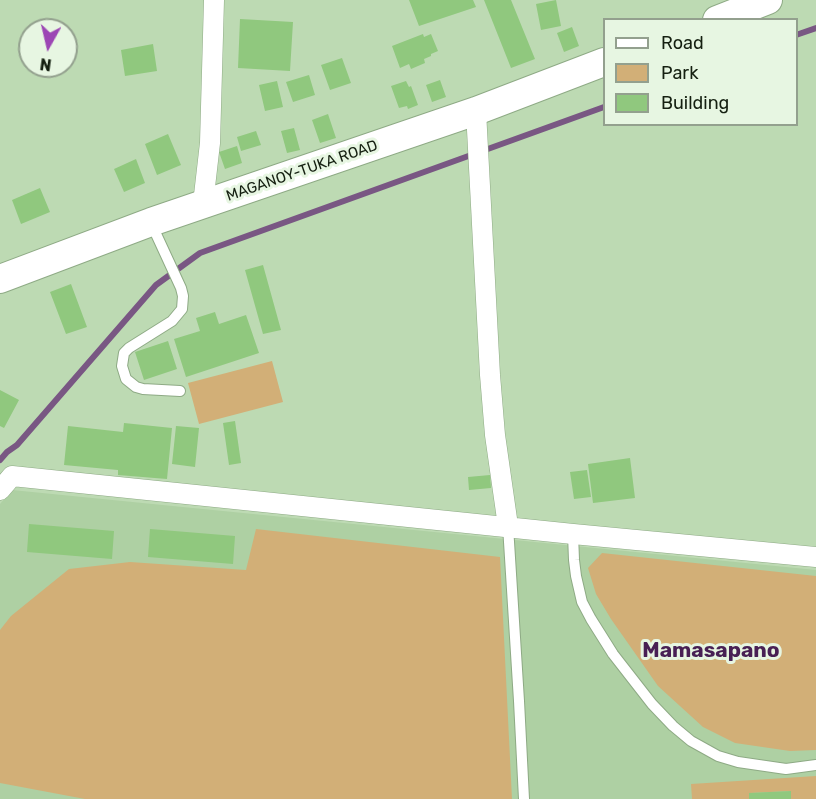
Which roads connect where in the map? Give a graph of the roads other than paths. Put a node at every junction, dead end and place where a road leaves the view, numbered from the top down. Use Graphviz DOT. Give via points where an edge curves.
graph roads {
  1 [pos="214,0"];
  2 [pos="768,0"];
  3 [pos="722,18"];
  4 [pos="603,62"];
  5 [pos="476,111"];
  6 [pos="203,204"];
  7 [pos="151,222"];
  8 [pos="0,279"];
  9 [pos="180,391"];
  10 [pos="0,490"];
  11 [pos="508,526"];
  12 [pos="573,534"];
  13 [pos="816,556"];
  14 [pos="816,765"];
  15 [pos="524,799"];
  1 -- 6 [label="street" via="210,143"];
  2 -- 3 [label="main road"];
  4 -- 5 [label="main road, MAGANOY-TUKA ROAD"];
  5 -- 6 [label="main road, MAGANOY-TUKA ROAD"];
  5 -- 11 [label="street" via="490,375"];
  6 -- 7 [label="main road, MAGANOY-TUKA ROAD"];
  7 -- 8 [label="main road, MAGANOY-TUKA ROAD"];
  7 -- 9 [label="lane" via="181,288 182,309 172,321 129,348 122,366 126,379 136,387"];
  10 -- 11 [label="street" via="12,476"];
  11 -- 12 [label="street"];
  11 -- 15 [label="lane"];
  12 -- 13 [label="street"];
  12 -- 14 [label="lane" via="582,602 613,654 673,726 718,756 738,762 786,768"];
}
